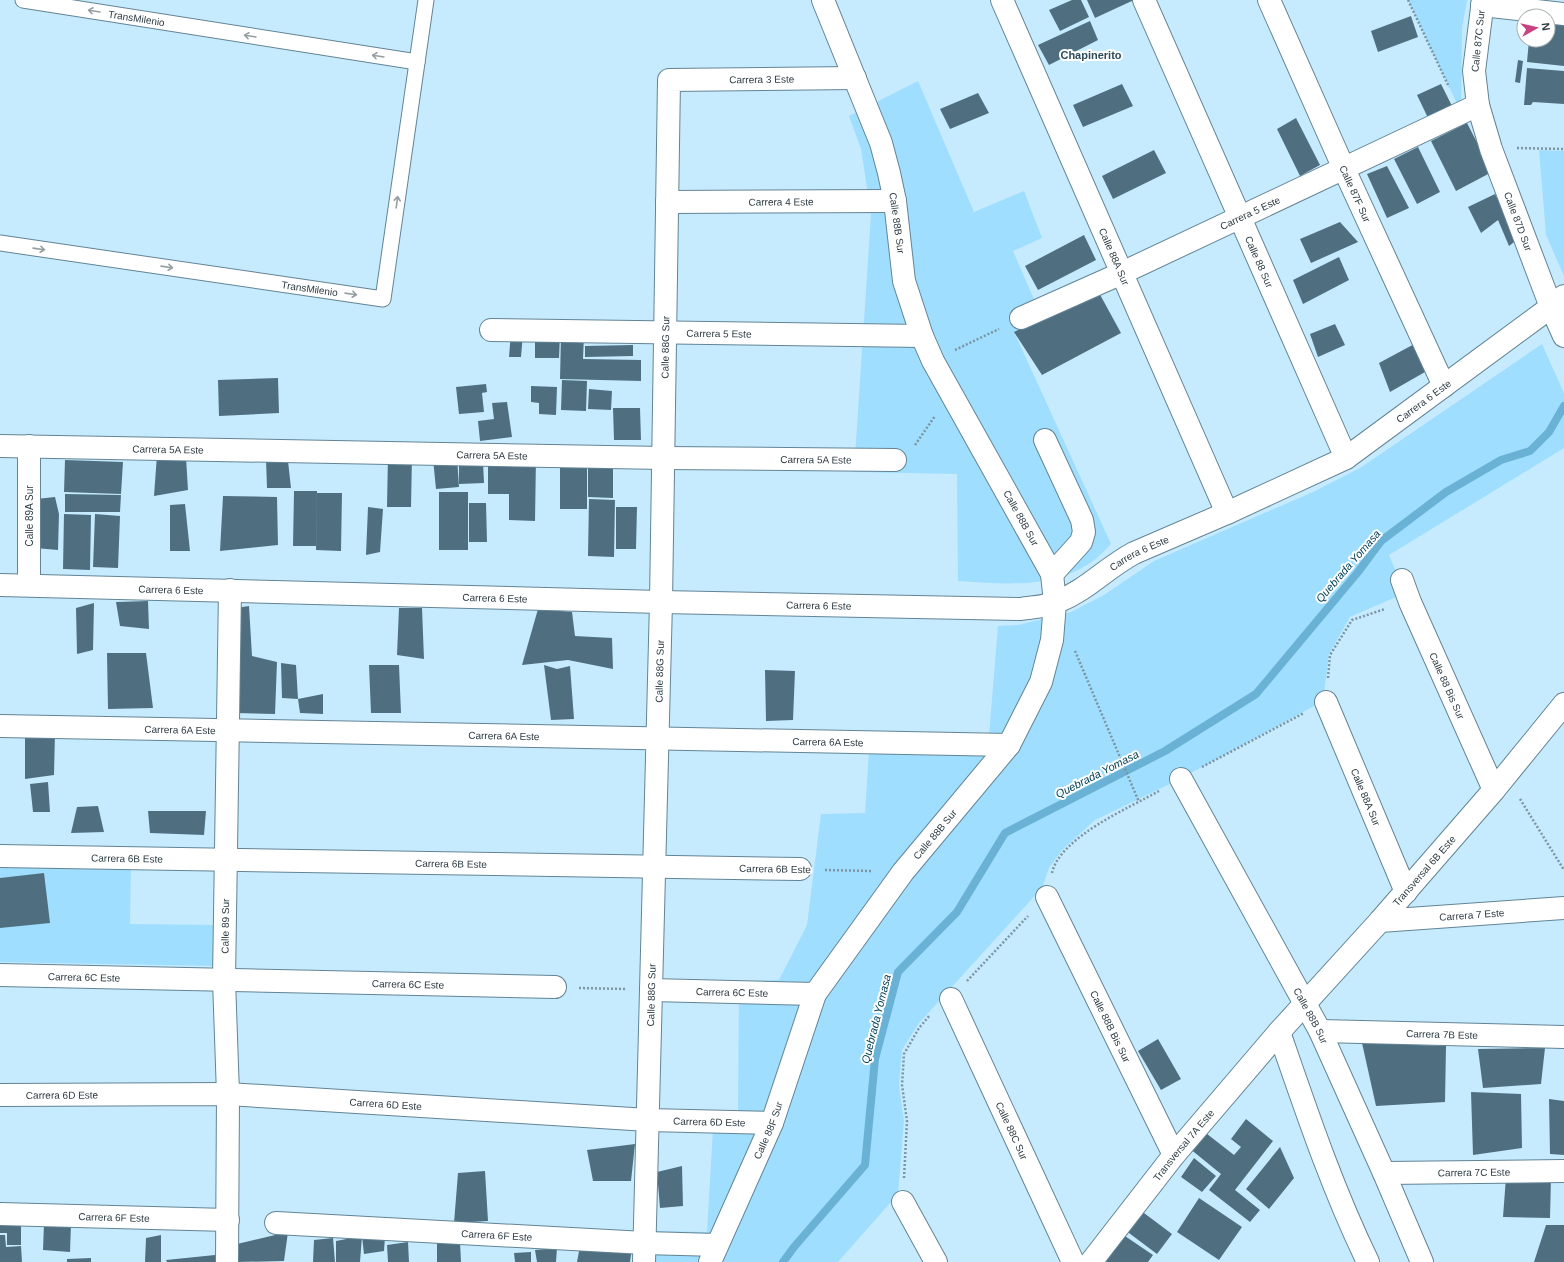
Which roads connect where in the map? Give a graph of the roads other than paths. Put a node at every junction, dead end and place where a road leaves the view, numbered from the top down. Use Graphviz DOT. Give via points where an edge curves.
graph roads {
  1 [pos="23,0"];
  2 [pos="426,0"];
  3 [pos="823,0"];
  4 [pos="1002,0"];
  5 [pos="1144,0"];
  6 [pos="1269,0"];
  7 [pos="1482,3"];
  8 [pos="1564,14"];
  9 [pos="417,62"];
  10 [pos="855,78"];
  11 [pos="670,80"];
  12 [pos="1470,109"];
  13 [pos="1344,169"];
  14 [pos="895,201"];
  15 [pos="667,202"];
  16 [pos="1240,217"];
  17 [pos="0,243"];
  18 [pos="1122,273"];
  19 [pos="1558,301"];
  20 [pos="1021,318"];
  21 [pos="491,330"];
  22 [pos="666,333"];
  23 [pos="922,336"];
  24 [pos="1564,336"];
  25 [pos="1444,386"];
  26 [pos="1045,440"];
  27 [pos="0,446"];
  28 [pos="29,446"];
  29 [pos="664,458"];
  30 [pos="1346,458"];
  31 [pos="895,460"];
  32 [pos="1227,513"];
  33 [pos="1052,574"];
  34 [pos="1402,580"];
  35 [pos="0,584"];
  36 [pos="29,585"];
  37 [pos="230,590"];
  38 [pos="661,602"];
  39 [pos="1055,603"];
  40 [pos="1326,702"];
  41 [pos="1564,704"];
  42 [pos="0,726"];
  43 [pos="228,730"];
  44 [pos="658,738"];
  45 [pos="1009,745"];
  46 [pos="1180,779"];
  47 [pos="1500,783"];
  48 [pos="0,856"];
  49 [pos="226,860"];
  50 [pos="654,867"];
  51 [pos="800,869"];
  52 [pos="1406,892"];
  53 [pos="1047,896"];
  54 [pos="1564,908"];
  55 [pos="1380,921"];
  56 [pos="0,975"];
  57 [pos="224,980"];
  58 [pos="555,987"];
  59 [pos="651,990"];
  60 [pos="816,994"];
  61 [pos="951,999"];
  62 [pos="1305,1004"];
  63 [pos="1320,1031"];
  64 [pos="1279,1032"];
  65 [pos="1564,1037"];
  66 [pos="228,1094"];
  67 [pos="0,1095"];
  68 [pos="648,1120"];
  69 [pos="772,1123"];
  70 [pos="1174,1155"];
  71 [pos="1564,1170"];
  72 [pos="1384,1173"];
  73 [pos="903,1202"];
  74 [pos="0,1214"];
  75 [pos="228,1220"];
  76 [pos="276,1223"];
  77 [pos="644,1253"];
  78 [pos="713,1253"];
  79 [pos="227,1262"];
  80 [pos="936,1262"];
  81 [pos="1073,1262"];
  82 [pos="1091,1262"];
  83 [pos="1368,1262"];
  84 [pos="1422,1262"];
  9 -- 1 [label="lane, TransMilenio, one-way"];
  2 -- 9 [label="lane, TransMilenio"];
  3 -- 10 [label="street, Calle 88B Sur"];
  4 -- 18 [label="street, Calle 88A Sur"];
  5 -- 16 [label="street, Calle 88 Sur"];
  6 -- 13 [label="street, Calle 87F Sur"];
  7 -- 8 [label="street"];
  7 -- 12 [label="street, Calle 87C Sur"];
  17 -- 9 [label="lane, TransMilenio, one-way" via="383,299"];
  10 -- 11 [label="street, Carrera 3 Este"];
  10 -- 14 [label="street, Calle 88B Sur" via="880,143"];
  11 -- 15 [label="street, Calle 88G Sur"];
  12 -- 13 [label="street, Carrera 5 Este"];
  12 -- 19 [label="street, Calle 87D Sur" via="1491,149"];
  13 -- 16 [label="street, Carrera 5 Este"];
  13 -- 25 [label="street, Calle 87F Sur"];
  14 -- 15 [label="street, Carrera 4 Este"];
  14 -- 23 [label="street, Calle 88B Sur" via="904,281"];
  15 -- 22 [label="street, Calle 88G Sur"];
  16 -- 18 [label="street, Carrera 5 Este"];
  16 -- 30 [label="street, Calle 88 Sur"];
  18 -- 20 [label="street, Carrera 5 Este"];
  18 -- 32 [label="street, Calle 88A Sur"];
  19 -- 24 [label="street, Calle 87D Sur"];
  19 -- 25 [label="street, Carrera 6 Este"];
  21 -- 22 [label="street, Carrera 5 Este"];
  22 -- 23 [label="street, Carrera 5 Este"];
  22 -- 29 [label="street, Calle 88G Sur"];
  23 -- 33 [label="street, Calle 88B Sur"];
  25 -- 30 [label="street, Carrera 6 Este"];
  26 -- 33 [label="street" via="1082,520 1084,532 1081,542"];
  27 -- 28 [label="street, Carrera 5A Este"];
  28 -- 29 [label="street, Carrera 5A Este"];
  28 -- 36 [label="street, Calle 89A Sur"];
  29 -- 31 [label="street, Carrera 5A Este"];
  29 -- 38 [label="street, Calle 88G Sur"];
  30 -- 32 [label="street, Carrera 6 Este"];
  32 -- 39 [label="street, Carrera 6 Este" via="1120,560 1091,584"];
  33 -- 39 [label="street, Calle 88B Sur"];
  34 -- 47 [label="street, Calle 88 Bis Sur" via="1410,602"];
  35 -- 36 [label="street, Carrera 6 Este"];
  36 -- 37 [label="street, Carrera 6 Este"];
  37 -- 38 [label="street, Carrera 6 Este"];
  37 -- 43 [label="street, Calle 89 Sur"];
  38 -- 39 [label="street, Carrera 6 Este" via="1021,609"];
  38 -- 44 [label="street, Calle 88G Sur"];
  39 -- 45 [label="street, Calle 88B Sur" via="1052,640 1041,682"];
  40 -- 52 [label="street, Calle 88A Sur"];
  41 -- 47 [label="street, Transversal 6B Este"];
  42 -- 43 [label="street, Carrera 6A Este"];
  43 -- 44 [label="street, Carrera 6A Este"];
  43 -- 49 [label="street, Calle 89 Sur"];
  44 -- 45 [label="street, Carrera 6A Este"];
  44 -- 50 [label="street, Calle 88G Sur"];
  45 -- 60 [label="street, Calle 88B Sur" via="903,872"];
  46 -- 62 [label="street, Calle 88B Sur"];
  47 -- 52 [label="street, Transversal 6B Este"];
  48 -- 49 [label="street, Carrera 6B Este"];
  49 -- 50 [label="street, Carrera 6B Este"];
  49 -- 57 [label="street, Calle 89 Sur"];
  50 -- 51 [label="street, Carrera 6B Este"];
  50 -- 59 [label="street, Calle 88G Sur"];
  52 -- 55 [label="street, Transversal 6B Este"];
  53 -- 70 [label="street, Calle 88B Bis Sur"];
  54 -- 55 [label="street, Carrera 7 Este"];
  55 -- 62 [label="street, Transversal 6B Este"];
  56 -- 57 [label="street, Carrera 6C Este"];
  57 -- 58 [label="street, Carrera 6C Este"];
  57 -- 66 [label="street, Calle 89 Sur"];
  59 -- 60 [label="street, Carrera 6C Este"];
  59 -- 68 [label="street, Calle 88G Sur"];
  60 -- 69 [label="street, Calle 88F Sur"];
  61 -- 81 [label="street, Calle 88C Sur"];
  62 -- 63 [label="street, Calle 88B Sur"];
  62 -- 64 [label="street, Transversal 6B Este"];
  63 -- 65 [label="street, Carrera 7B Este"];
  63 -- 72 [label="street, Calle 88B Sur"];
  64 -- 70 [label="street, Transversal 7A Este"];
  64 -- 83 [label="street" via="1323,1158"];
  66 -- 67 [label="street, Carrera 6D Este"];
  66 -- 68 [label="street, Carrera 6D Este"];
  66 -- 75 [label="street, Calle 89 Sur"];
  68 -- 69 [label="street, Carrera 6D Este"];
  68 -- 77 [label="street, Calle 88G Sur"];
  69 -- 78 [label="street, Calle 88F Sur"];
  70 -- 82 [label="street, Transversal 7A Este"];
  71 -- 72 [label="street, Carrera 7C Este"];
  72 -- 84 [label="street, Calle 88B Sur"];
  73 -- 80 [label="street"];
  74 -- 75 [label="street, Carrera 6F Este"];
  75 -- 79 [label="street, Calle 89 Sur"];
  76 -- 77 [label="street, Carrera 6F Este"];
  77 -- 78 [label="street, Carrera 6F Este"];
}
